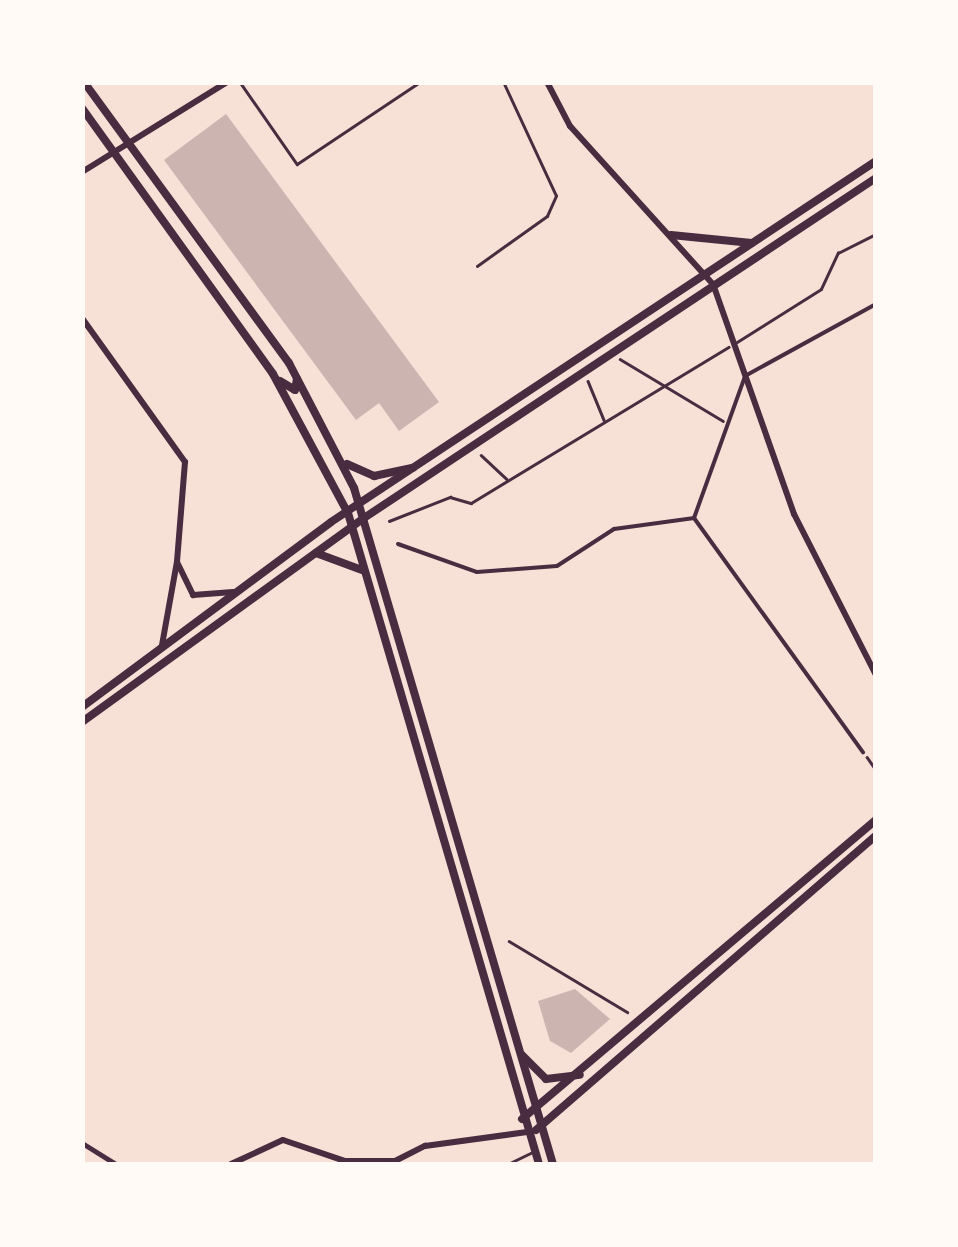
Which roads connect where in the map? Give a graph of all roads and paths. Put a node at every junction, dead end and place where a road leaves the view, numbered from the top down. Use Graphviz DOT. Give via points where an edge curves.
graph roads {
  1 [pos="84,82"];
  2 [pos="227,82"];
  3 [pos="240,82"];
  4 [pos="420,82"];
  5 [pos="503,82"];
  6 [pos="547,82"];
  7 [pos="82,108"];
  8 [pos="130,145"];
  9 [pos="116,153"];
  10 [pos="876,161"];
  11 [pos="82,172"];
  12 [pos="876,178"];
  13 [pos="876,234"];
  14 [pos="671,235"];
  15 [pos="752,243"];
  16 [pos="477,266"];
  17 [pos="706,276"];
  18 [pos="714,284"];
  19 [pos="876,304"];
  20 [pos="82,318"];
  21 [pos="734,344"];
  22 [pos="620,359"];
  23 [pos="290,363"];
  24 [pos="273,374"];
  25 [pos="746,376"];
  26 [pos="588,382"];
  27 [pos="662,386"];
  28 [pos="605,421"];
  29 [pos="728,424"];
  30 [pos="339,453"];
  31 [pos="481,455"];
  32 [pos="418,467"];
  33 [pos="508,480"];
  34 [pos="360,506"];
  35 [pos="348,513"];
  36 [pos="364,518"];
  37 [pos="694,518"];
  38 [pos="389,522"];
  39 [pos="352,527"];
  40 [pos="398,544"];
  41 [pos="316,553"];
  42 [pos="178,562"];
  43 [pos="365,572"];
  44 [pos="234,592"];
  45 [pos="162,645"];
  46 [pos="876,675"];
  47 [pos="82,706"];
  48 [pos="82,722"];
  49 [pos="863,752"];
  50 [pos="876,770"];
  51 [pos="876,820"];
  52 [pos="876,836"];
  53 [pos="508,941"];
  54 [pos="627,1012"];
  55 [pos="518,1050"];
  56 [pos="584,1074"];
  57 [pos="537,1115"];
  58 [pos="522,1119"];
  59 [pos="541,1129"];
  60 [pos="527,1132"];
  61 [pos="82,1144"];
  62 [pos="534,1152"];
  63 [pos="115,1164"];
  64 [pos="231,1164"];
  65 [pos="508,1164"];
  66 [pos="539,1164"];
  67 [pos="553,1164"];
  1 -- 8 [label="main road"];
  2 -- 8 [label="street"];
  3 -- 4 [label="lane" via="297,164"];
  5 -- 16 [label="lane" via="556,196 547,216"];
  6 -- 14 [label="street" via="564,118"];
  7 -- 9 [label="main road"];
  8 -- 9 [label="street"];
  8 -- 23 [label="main road"];
  9 -- 11 [label="street"];
  9 -- 24 [label="main road"];
  10 -- 15 [label="main road"];
  12 -- 18 [label="main road"];
  13 -- 21 [label="lane" via="838,254 821,289"];
  14 -- 15 [label="main road"];
  14 -- 17 [label="street"];
  15 -- 17 [label="main road"];
  17 -- 18 [label="street"];
  17 -- 32 [label="main road"];
  18 -- 21 [label="street"];
  18 -- 36 [label="main road"];
  19 -- 25 [label="street"];
  20 -- 42 [label="street" via="185,462"];
  21 -- 25 [label="street"];
  21 -- 27 [label="path"];
  22 -- 27 [label="path"];
  23 -- 24 [label="main road" via="297,388"];
  23 -- 30 [label="main road"];
  24 -- 35 [label="main road"];
  25 -- 29 [label="street"];
  25 -- 46 [label="street" via="820,574"];
  26 -- 28 [label="path"];
  27 -- 28 [label="path"];
  27 -- 29 [label="path"];
  28 -- 33 [label="path"];
  29 -- 37 [label="street"];
  30 -- 32 [label="main road" via="352,471 374,476"];
  30 -- 34 [label="main road"];
  31 -- 33 [label="path"];
  32 -- 34 [label="main road"];
  33 -- 38 [label="path" via="471,503 450,497"];
  34 -- 35 [label="main road"];
  34 -- 36 [label="main road"];
  35 -- 39 [label="main road"];
  35 -- 44 [label="main road"];
  36 -- 39 [label="main road"];
  36 -- 55 [label="main road"];
  37 -- 40 [label="street" via="614,529 558,566 477,572"];
  37 -- 49 [label="street"];
  39 -- 41 [label="main road"];
  39 -- 43 [label="main road"];
  41 -- 43 [label="main road"];
  41 -- 48 [label="main road"];
  42 -- 44 [label="street" via="193,595"];
  42 -- 45 [label="street"];
  43 -- 58 [label="main road"];
  44 -- 45 [label="main road"];
  45 -- 47 [label="main road"];
  49 -- 50 [label="path"];
  51 -- 56 [label="main road"];
  52 -- 59 [label="main road"];
  53 -- 54 [label="path"];
  55 -- 56 [label="main road" via="546,1080"];
  55 -- 57 [label="main road"];
  56 -- 57 [label="main road"];
  57 -- 58 [label="main road"];
  57 -- 59 [label="main road"];
  58 -- 60 [label="main road"];
  59 -- 60 [label="main road"];
  59 -- 67 [label="main road"];
  60 -- 62 [label="main road"];
  60 -- 64 [label="street" via="462,1137 396,1160 344,1161 283,1140"];
  61 -- 63 [label="street"];
  62 -- 65 [label="lane"];
  62 -- 66 [label="main road"];
}
